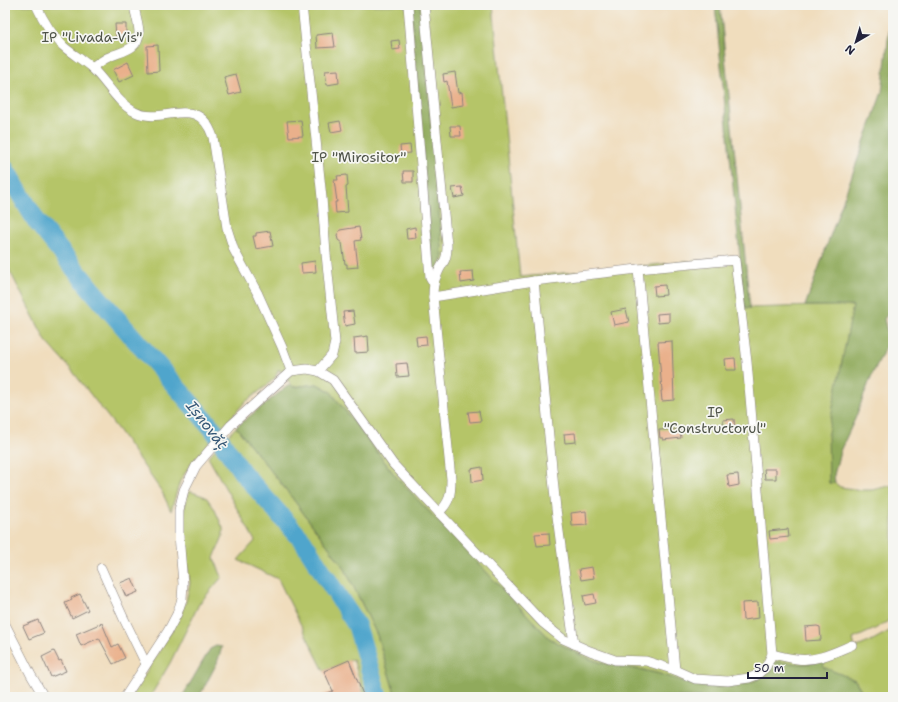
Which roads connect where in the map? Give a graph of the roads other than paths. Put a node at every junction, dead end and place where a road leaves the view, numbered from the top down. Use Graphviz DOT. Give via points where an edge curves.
graph roads {
  1 [pos="36,5"];
  2 [pos="134,5"];
  3 [pos="302,5"];
  4 [pos="408,5"];
  5 [pos="424,5"];
  6 [pos="92,68"];
  7 [pos="638,269"];
  8 [pos="534,281"];
  9 [pos="434,284"];
  10 [pos="432,297"];
  11 [pos="291,371"];
  12 [pos="318,371"];
  13 [pos="439,513"];
  14 [pos="101,568"];
  15 [pos="5,624"];
  16 [pos="574,644"];
  17 [pos="852,645"];
  18 [pos="772,654"];
  19 [pos="146,664"];
  20 [pos="676,670"];
  21 [pos="44,697"];
  22 [pos="125,697"];
  1 -- 6 [label="street" via="63,46"];
  2 -- 6 [label="street" via="139,31 138,40 123,52 104,59"];
  3 -- 12 [label="street" via="335,342 332,355"];
  4 -- 9 [label="street" via="430,277"];
  5 -- 9 [label="street" via="447,245 447,258 436,275"];
  6 -- 11 [label="street" via="125,105 135,112 158,115 191,112 200,116 210,126 229,236 258,294"];
  7 -- 8 [label="street"];
  7 -- 18 [label="street" via="735,260 747,362"];
  7 -- 20 [label="street"];
  8 -- 10 [label="street"];
  8 -- 16 [label="street" via="556,509"];
  9 -- 10 [label="street"];
  10 -- 13 [label="street" via="451,479 451,494"];
  11 -- 12 [label="street" via="307,368"];
  11 -- 19 [label="street" via="231,425 196,466 184,490 179,510 182,599 168,631"];
  12 -- 13 [label="street" via="333,380 393,464"];
  13 -- 16 [label="street" via="543,623 563,639"];
  14 -- 19 [label="street"];
  15 -- 21 [label="street"];
  16 -- 20 [label="street" via="615,660 646,661"];
  17 -- 18 [label="street" via="807,660"];
  18 -- 20 [label="street" via="766,667 749,678 728,681 695,679"];
  19 -- 22 [label="street"];
}
